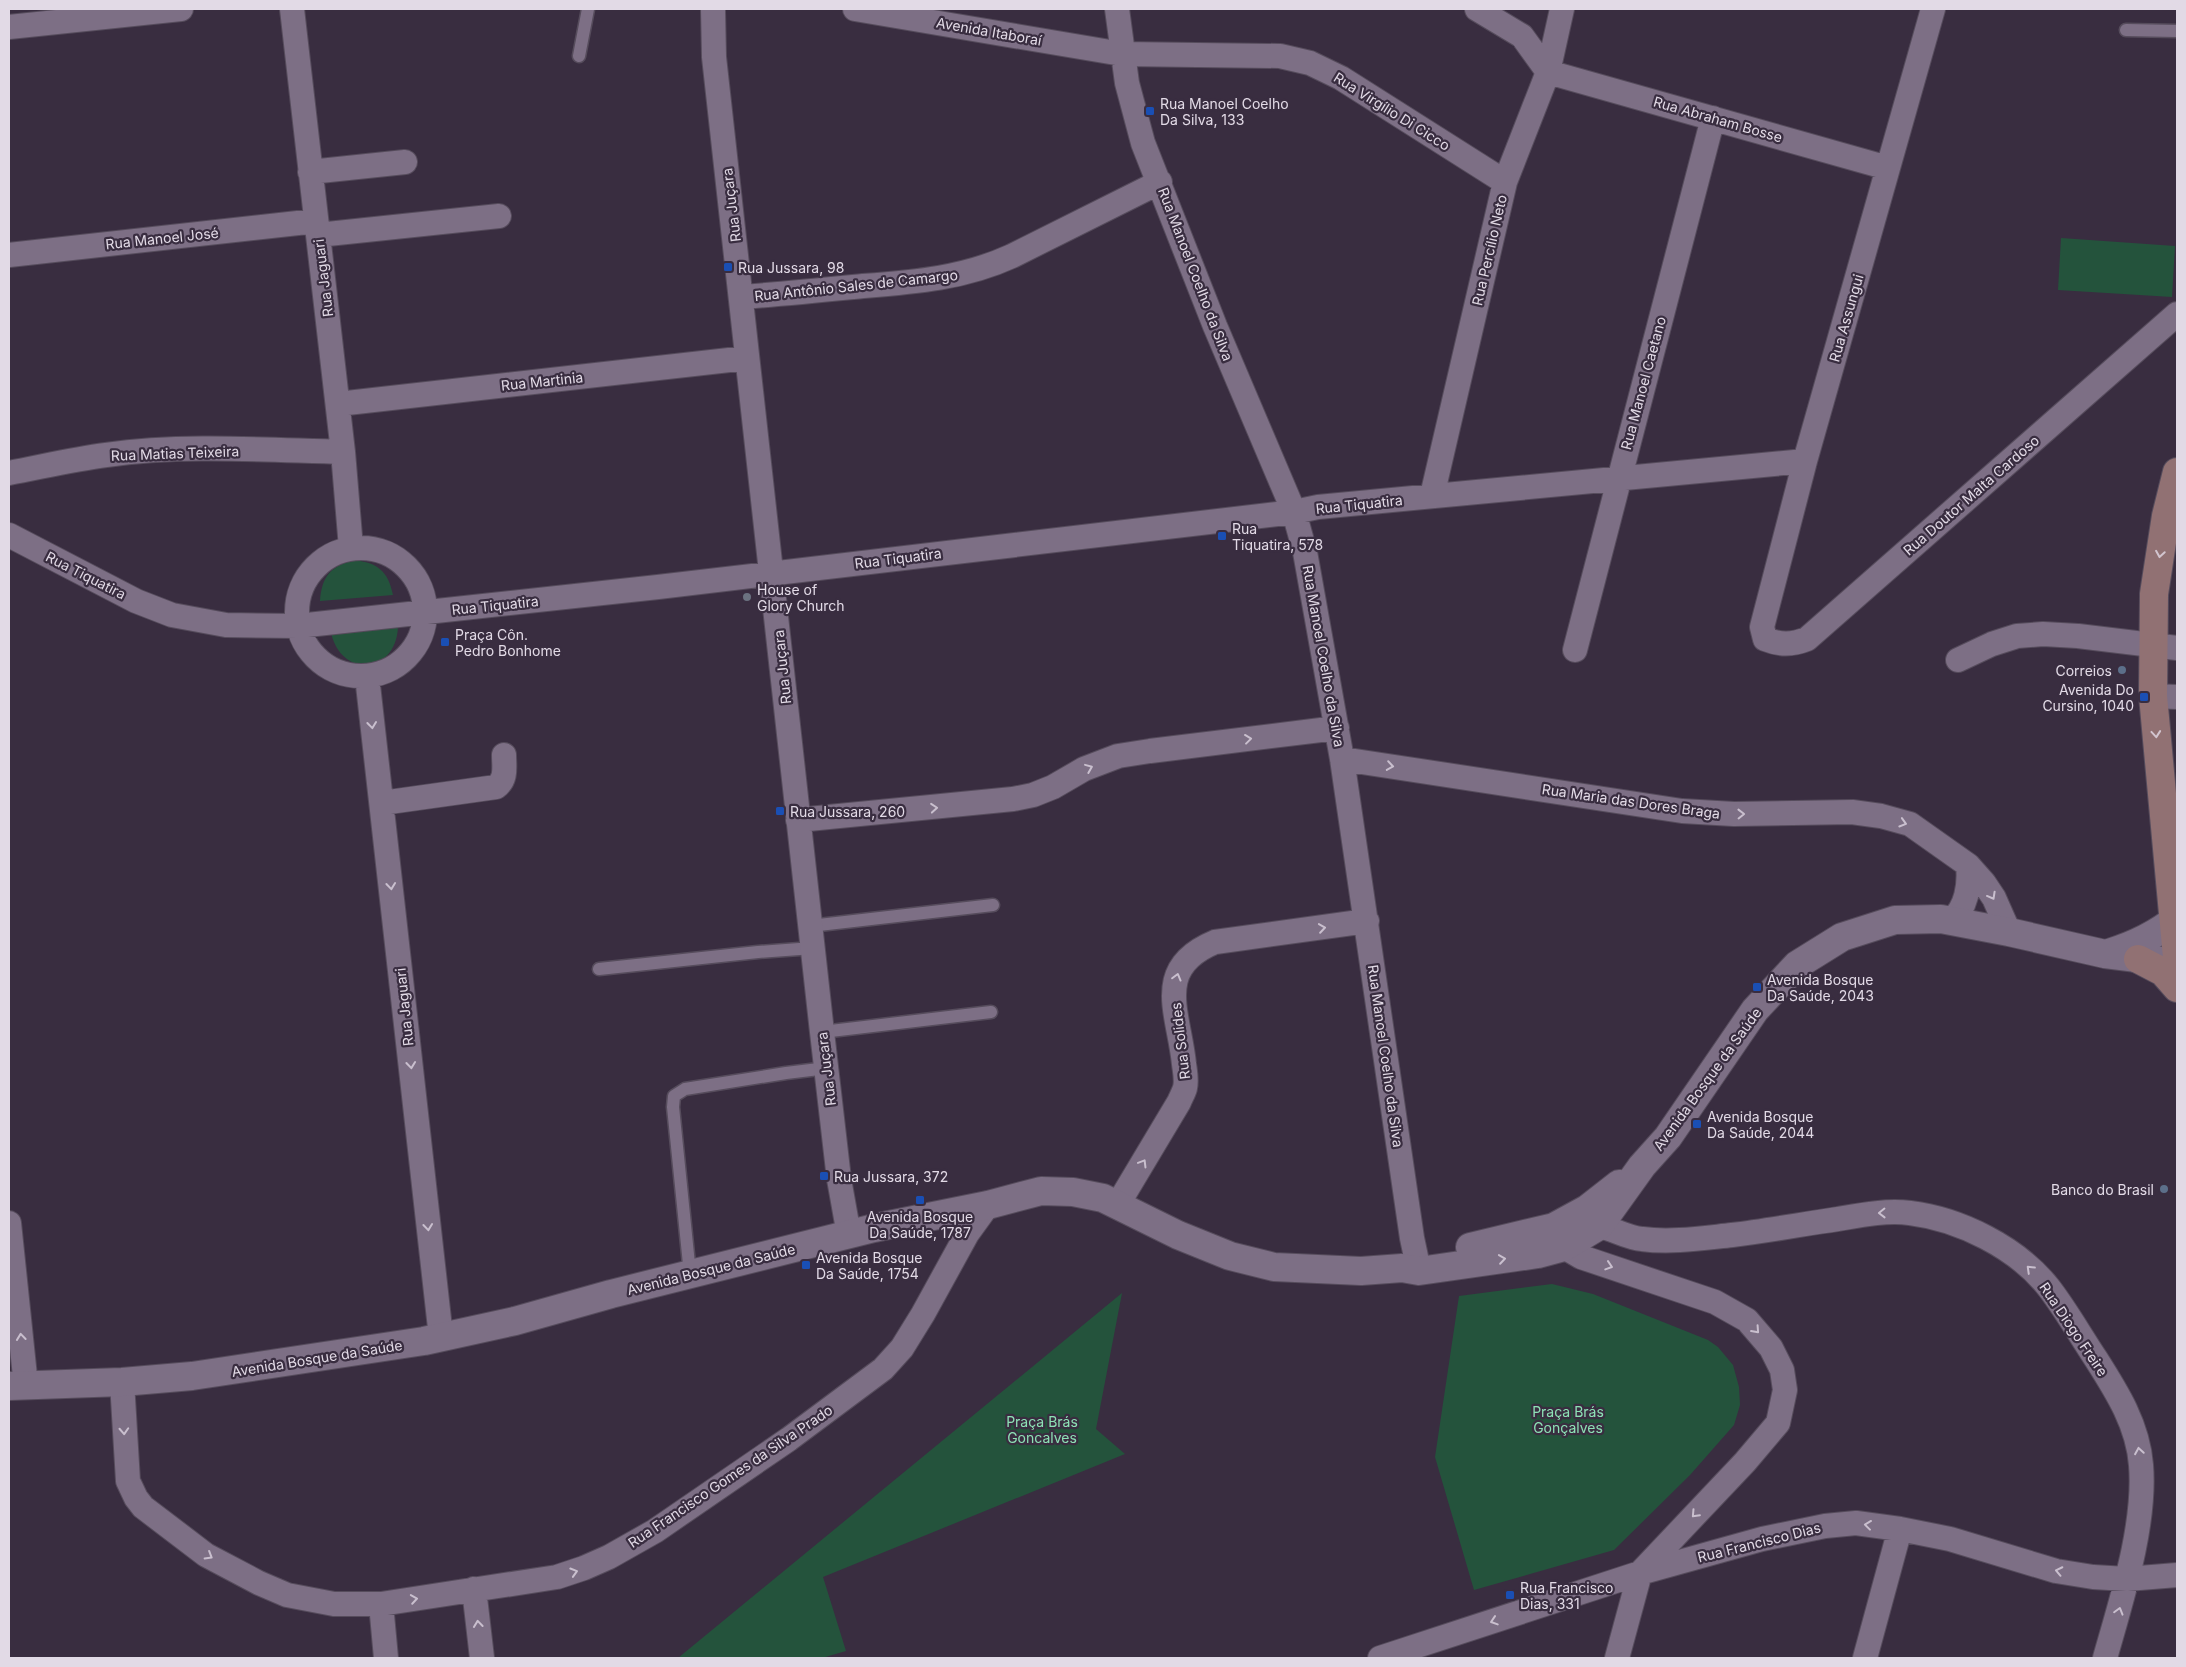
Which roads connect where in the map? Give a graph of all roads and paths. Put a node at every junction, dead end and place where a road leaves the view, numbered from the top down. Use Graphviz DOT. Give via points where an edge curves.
graph roads {
  1 [pos="181,9"];
  2 [pos="292,9"];
  3 [pos="588,9"];
  4 [pos="712,9"];
  5 [pos="855,9"];
  6 [pos="1118,9"];
  7 [pos="1477,9"];
  8 [pos="1562,9"];
  9 [pos="1933,9"];
  10 [pos="9,27"];
  11 [pos="2126,30"];
  12 [pos="2177,31"];
  13 [pos="1122,54"];
  14 [pos="579,56"];
  15 [pos="1548,72"];
  16 [pos="1713,118"];
  17 [pos="405,162"];
  18 [pos="1888,168"];
  19 [pos="310,172"];
  20 [pos="1160,182"];
  21 [pos="1505,182"];
  22 [pos="499,216"];
  23 [pos="317,228"];
  24 [pos="9,255"];
  25 [pos="741,297"];
  26 [pos="2177,314"];
  27 [pos="747,358"];
  28 [pos="338,404"];
  29 [pos="343,452"];
  30 [pos="1805,462"];
  31 [pos="2177,472"];
  32 [pos="9,473"];
  33 [pos="1618,478"];
  34 [pos="1432,496"];
  35 [pos="1294,512"];
  36 [pos="2171,517"];
  37 [pos="9,534"];
  38 [pos="351,548"];
  39 [pos="771,573"];
  40 [pos="426,613"];
  41 [pos="298,626"];
  42 [pos="1762,627"];
  43 [pos="2165,646"];
  44 [pos="1575,650"];
  45 [pos="1958,660"];
  46 [pos="367,676"];
  47 [pos="2165,696"];
  48 [pos="1337,728"];
  49 [pos="504,755"];
  50 [pos="1342,759"];
  51 [pos="382,803"];
  52 [pos="798,820"];
  53 [pos="1968,865"];
  54 [pos="993,905"];
  55 [pos="2175,919"];
  56 [pos="1367,921"];
  57 [pos="1950,921"];
  58 [pos="2009,932"];
  59 [pos="811,937"];
  60 [pos="2106,954"];
  61 [pos="2177,958"];
  62 [pos="2138,959"];
  63 [pos="599,969"];
  64 [pos="2177,988"];
  65 [pos="992,1012"];
  66 [pos="822,1032"];
  67 [pos="826,1068"];
  68 [pos="1642,1166"];
  69 [pos="1118,1204"];
  70 [pos="988,1205"];
  71 [pos="9,1223"];
  72 [pos="1599,1226"];
  73 [pos="1560,1232"];
  74 [pos="850,1235"];
  75 [pos="1672,1239"];
  76 [pos="1413,1266"];
  77 [pos="690,1274"];
  78 [pos="1652,1280"];
  79 [pos="440,1330"];
  80 [pos="122,1382"];
  81 [pos="18,1386"];
  82 [pos="1900,1529"];
  83 [pos="1640,1574"];
  84 [pos="2177,1575"];
  85 [pos="2127,1580"];
  86 [pos="474,1589"];
  87 [pos="382,1604"];
  88 [pos="386,1658"];
  89 [pos="482,1658"];
  90 [pos="1381,1658"];
  91 [pos="1618,1658"];
  92 [pos="1864,1658"];
  93 [pos="2106,1658"];
  1 -- 10 [label="street"];
  2 -- 19 [label="street, Rua Jaguari"];
  3 -- 14 [label="lane"];
  4 -- 25 [label="street, Rua Juçara" via="714,57"];
  5 -- 13 [label="street, Avenida Itaboraí"];
  6 -- 13 [label="street, Rua Manoel Coelho da Silva"];
  7 -- 15 [label="street" via="1522,36"];
  8 -- 15 [label="street, Rua Percílio Neto"];
  9 -- 18 [label="street, Rua Assungui"];
  11 -- 12 [label="lane"];
  13 -- 20 [label="street, Rua Manoel Coelho da Silva" via="1134,114"];
  13 -- 21 [label="street, Rua Virgílio Di Cicco" via="1280,56 1310,63 1341,78"];
  15 -- 16 [label="street, Rua Abraham Bosse"];
  15 -- 21 [label="street, Rua Percílio Neto"];
  16 -- 18 [label="street, Rua Abraham Bosse"];
  16 -- 33 [label="street, Rua Manoel Caetano"];
  17 -- 19 [label="street"];
  18 -- 30 [label="street, Rua Assungui"];
  19 -- 23 [label="street, Rua Jaguari"];
  20 -- 25 [label="street, Rua Antônio Sales de Camargo" via="1012,256 967,274"];
  20 -- 35 [label="street, Rua Manoel Coelho da Silva" via="1215,326"];
  21 -- 34 [label="street, Rua Percílio Neto"];
  22 -- 23 [label="street, Rua Manoel José"];
  23 -- 24 [label="street, Rua Manoel José"];
  23 -- 28 [label="street, Rua Jaguari"];
  25 -- 27 [label="street, Rua Juçara"];
  26 -- 42 [label="street, Rua Doutor Malta Cardoso" via="1807,639 1788,645 1775,643 1765,639"];
  27 -- 28 [label="street, Rua Martinia"];
  27 -- 39 [label="street, Rua Juçara"];
  28 -- 29 [label="street, Rua Jaguari"];
  29 -- 32 [label="street, Rua Matias Teixeira" via="194,449 141,452 106,455"];
  29 -- 38 [label="street, Rua Jaguari"];
  30 -- 33 [label="street, Rua Tiquatira"];
  30 -- 42 [label="street, Rua Assungui"];
  31 -- 36 [label="main road"];
  33 -- 34 [label="street, Rua Tiquatira"];
  33 -- 44 [label="street, Rua Manoel Caetano"];
  34 -- 35 [label="street, Rua Tiquatira"];
  35 -- 39 [label="street, Rua Tiquatira"];
  35 -- 48 [label="street, Rua Manoel Coelho da Silva" via="1309,568"];
  36 -- 43 [label="main road, one-way" via="2154,594"];
  37 -- 41 [label="street, Rua Tiquatira" via="136,601 172,615 226,625"];
  38 -- 40 [label="street" via="380,550 405,564 421,586"];
  38 -- 41 [label="street" via="328,557 308,575 298,599"];
  39 -- 40 [label="street, Rua Tiquatira"];
  39 -- 52 [label="street, Rua Juçara"];
  40 -- 41 [label="street, Rua Tiquatira"];
  40 -- 46 [label="street" via="424,631 412,654 392,669"];
  41 -- 46 [label="street" via="307,647 323,664 344,674"];
  43 -- 45 [label="street" via="2043,634 2017,636"];
  43 -- 47 [label="main road"];
  46 -- 51 [label="street, Rua Jaguari, one-way"];
  47 -- 55 [label="main road, one-way"];
  48 -- 50 [label="street, Rua Manoel Coelho da Silva"];
  52 -- 48 [label="street, one-way" via="1013,799 1046,790 1084,769 1118,756"];
  49 -- 51 [label="street" via="504,777 496,787"];
  50 -- 53 [label="street, Rua Maria das Dores Braga, one-way" via="1682,811 1734,814 1852,812 1881,816 1910,824"];
  50 -- 56 [label="street, Rua Manoel Coelho da Silva"];
  51 -- 79 [label="street, Rua Jaguari, one-way"];
  52 -- 59 [label="street, Rua Juçara"];
  53 -- 57 [label="street" via="1966,895 1960,912"];
  53 -- 58 [label="street, Rua Maria das Dores Braga, one-way" via="1994,898"];
  54 -- 59 [label="lane"];
  55 -- 60 [label="street" via="2146,939"];
  55 -- 61 [label="main road"];
  69 -- 56 [label="street, Rua Solides, one-way" via="1185,1088 1174,991 1179,969 1186,960 1215,942"];
  56 -- 76 [label="street, Rua Manoel Coelho da Silva" via="1412,1238"];
  57 -- 58 [label="street, Avenida Bosque da Saúde"];
  57 -- 68 [label="street, Avenida Bosque da Saúde" via="1895,920 1842,937 1797,965 1755,1010 1668,1137"];
  58 -- 60 [label="street, Avenida Bosque da Saúde"];
  59 -- 63 [label="lane" via="758,952"];
  59 -- 66 [label="street, Rua Juçara"];
  60 -- 62 [label="street, Avenida Bosque da Saúde"];
  61 -- 62 [label="street, Avenida Bosque da Saúde" via="2166,961"];
  62 -- 64 [label="main road" via="2163,972"];
  65 -- 66 [label="lane"];
  66 -- 67 [label="street, Rua Juçara"];
  67 -- 74 [label="street, Rua Juçara" via="839,1179"];
  67 -- 77 [label="lane" via="685,1089 674,1096"];
  68 -- 72 [label="street, Avenida Bosque da Saúde"];
  68 -- 73 [label="street, Avenida Bosque da Saúde"];
  69 -- 70 [label="street, Avenida Bosque da Saúde" via="1073,1192 1041,1191"];
  69 -- 76 [label="street, Avenida Bosque da Saúde" via="1178,1235 1230,1256 1274,1267 1361,1270"];
  70 -- 74 [label="street, Avenida Bosque da Saúde"];
  86 -- 70 [label="street, Rua Francisco Gomes da Silva Prado, one-way" via="557,1577 609,1557 663,1526 852,1392 884,1368 902,1348 967,1234"];
  81 -- 71 [label="street, one-way"];
  72 -- 73 [label="street, Avenida Bosque da Saúde"];
  72 -- 75 [label="street, Rua Diogo Freire" via="1640,1239"];
  73 -- 76 [label="street, Avenida Bosque da Saúde"];
  73 -- 78 [label="street, one-way" via="1581,1257"];
  74 -- 77 [label="street, Avenida Bosque da Saúde"];
  75 -- 78 [label="street" via="1652,1260"];
  85 -- 75 [label="street, Rua Diogo Freire, one-way" via="2140,1505 2142,1466 2130,1418 2048,1286 2023,1262 1965,1227 1908,1213 1875,1213 1731,1235"];
  77 -- 79 [label="street, Avenida Bosque da Saúde" via="515,1321"];
  78 -- 83 [label="street, one-way" via="1715,1302 1747,1320 1771,1348 1782,1370 1785,1390 1778,1422"];
  79 -- 80 [label="street, Avenida Bosque da Saúde" via="276,1365"];
  80 -- 81 [label="street, Avenida Bosque da Saúde"];
  80 -- 87 [label="street, Rua Francisco Gomes da Silva Prado, one-way" via="128,1481 143,1507 206,1555 287,1595 334,1604"];
  82 -- 83 [label="street, Rua Francisco Dias, one-way" via="1856,1523 1825,1526 1768,1538"];
  85 -- 82 [label="street, Rua Francisco Dias, one-way" via="2056,1571 1950,1539"];
  82 -- 92 [label="street"];
  83 -- 90 [label="street, Rua Francisco Dias, one-way"];
  83 -- 91 [label="street"];
  84 -- 85 [label="street, Rua Francisco Dias"];
  93 -- 85 [label="street, Rua Diogo Freire, one-way"];
  87 -- 86 [label="street, Rua Francisco Gomes da Silva Prado, one-way"];
  89 -- 86 [label="street, one-way"];
  87 -- 88 [label="street"];
}
